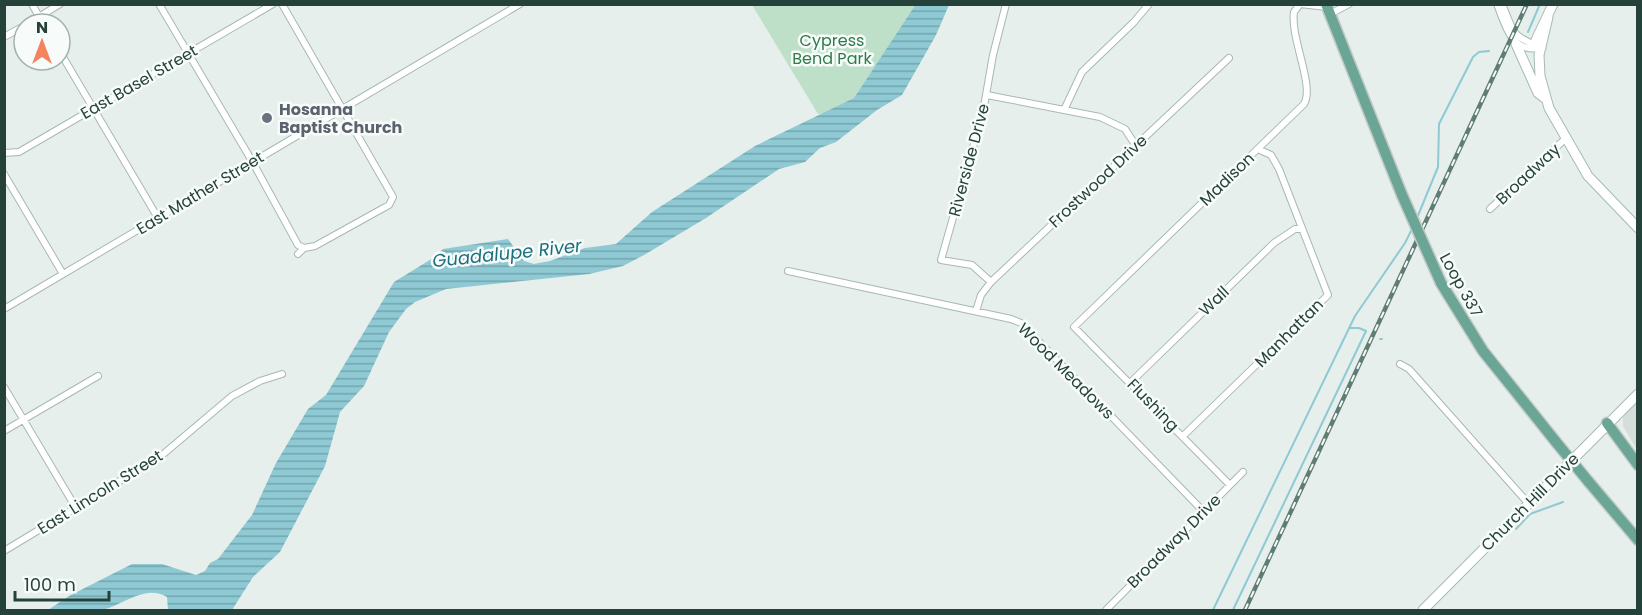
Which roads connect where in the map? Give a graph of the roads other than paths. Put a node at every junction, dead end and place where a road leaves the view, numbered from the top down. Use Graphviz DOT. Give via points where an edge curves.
graph roads {
  1 [pos="60,4"];
  2 [pos="159,4"];
  3 [pos="273,4"];
  4 [pos="282,4"];
  5 [pos="520,4"];
  6 [pos="1006,4"];
  7 [pos="1149,4"];
  8 [pos="1300,4"];
  9 [pos="1349,4"];
  10 [pos="1499,4"];
  11 [pos="1552,4"];
  12 [pos="1328,8"];
  13 [pos="47,12"];
  14 [pos="1516,44"];
  15 [pos="1541,48"];
  16 [pos="187,54"];
  17 [pos="1228,58"];
  18 [pos="72,72"];
  19 [pos="987,94"];
  20 [pos="1546,99"];
  21 [pos="93,108"];
  22 [pos="344,109"];
  23 [pos="1064,110"];
  24 [pos="1565,139"];
  25 [pos="1136,146"];
  26 [pos="1258,149"];
  27 [pos="4,153"];
  28 [pos="252,161"];
  29 [pos="4,174"];
  30 [pos="1490,209"];
  31 [pos="158,218"];
  32 [pos="1638,228"];
  33 [pos="1302,229"];
  34 [pos="304,248"];
  35 [pos="298,254"];
  36 [pos="788,271"];
  37 [pos="63,274"];
  38 [pos="991,282"];
  39 [pos="4,309"];
  40 [pos="976,311"];
  41 [pos="1074,327"];
  42 [pos="1400,364"];
  43 [pos="282,374"];
  44 [pos="98,376"];
  45 [pos="1131,382"];
  46 [pos="4,387"];
  47 [pos="1638,394"];
  48 [pos="24,420"];
  49 [pos="1607,423"];
  50 [pos="4,431"];
  51 [pos="1184,436"];
  52 [pos="1638,465"];
  53 [pos="1243,472"];
  54 [pos="1230,485"];
  55 [pos="1528,503"];
  56 [pos="76,508"];
  57 [pos="1204,512"];
  58 [pos="1638,540"];
  59 [pos="4,550"];
  60 [pos="1106,610"];
  61 [pos="1423,610"];
  1 -- 13 [label="street"];
  2 -- 16 [label="street"];
  3 -- 16 [label="street, East Basel Street"];
  4 -- 22 [label="street"];
  5 -- 22 [label="street, East Mather Street"];
  6 -- 19 [label="street, Riverside Drive"];
  7 -- 23 [label="street" via="1082,72"];
  8 -- 12 [label="street, Madison"];
  8 -- 26 [label="street, Madison" via="1294,12 1294,22 1308,98"];
  9 -- 12 [label="street"];
  10 -- 14 [label="street"];
  10 -- 15 [label="street" via="1519,39"];
  11 -- 15 [label="street"];
  12 -- 58 [label="main road, Loop 337, bridge" via="1441,283 1483,351"];
  14 -- 15 [label="street" via="1528,49"];
  14 -- 20 [label="street" via="1538,93"];
  15 -- 20 [label="street" via="1539,62"];
  16 -- 21 [label="street, East Basel Street"];
  16 -- 28 [label="street"];
  17 -- 25 [label="street, Frostwood Drive"];
  18 -- 21 [label="street"];
  19 -- 23 [label="street"];
  19 -- 38 [label="street, Riverside Drive" via="941,260 972,265"];
  20 -- 24 [label="street"];
  21 -- 27 [label="street, East Basel Street" via="19,152"];
  21 -- 31 [label="street"];
  22 -- 28 [label="street, East Mather Street"];
  22 -- 34 [label="street" via="393,199 389,205 315,246"];
  23 -- 25 [label="street" via="1116,124 1125,129"];
  24 -- 30 [label="street, Broadway"];
  24 -- 32 [label="street" via="1597,187"];
  25 -- 38 [label="street, Frostwood Drive"];
  26 -- 33 [label="street, Manhattan" via="1275,160"];
  26 -- 41 [label="street, Madison"];
  28 -- 31 [label="street, East Mather Street"];
  28 -- 34 [label="street" via="298,245"];
  29 -- 37 [label="street"];
  31 -- 37 [label="street, East Mather Street"];
  33 -- 45 [label="street, Wall" via="1295,229 1274,243"];
  33 -- 51 [label="street, Manhattan" via="1328,294"];
  34 -- 35 [label="street"];
  36 -- 40 [label="street, Wood Meadows"];
  37 -- 39 [label="street, East Mather Street"];
  38 -- 40 [label="street, Frostwood Drive"];
  40 -- 57 [label="street, Wood Meadows" via="1011,319 1026,327"];
  41 -- 45 [label="street, Flushing"];
  42 -- 55 [label="street"];
  43 -- 56 [label="street, East Lincoln Street" via="232,396 161,456"];
  44 -- 48 [label="street"];
  45 -- 51 [label="street, Flushing"];
  46 -- 48 [label="street"];
  47 -- 49 [label="street, Church Hill Drive"];
  48 -- 50 [label="street"];
  48 -- 56 [label="street"];
  49 -- 52 [label="main road"];
  49 -- 55 [label="street, Church Hill Drive"];
  51 -- 54 [label="street, Flushing"];
  53 -- 54 [label="street, Broadway Drive"];
  54 -- 57 [label="street, Broadway Drive"];
  55 -- 61 [label="street, Church Hill Drive"];
  56 -- 59 [label="street, East Lincoln Street"];
  57 -- 60 [label="street, Broadway Drive"];
}
